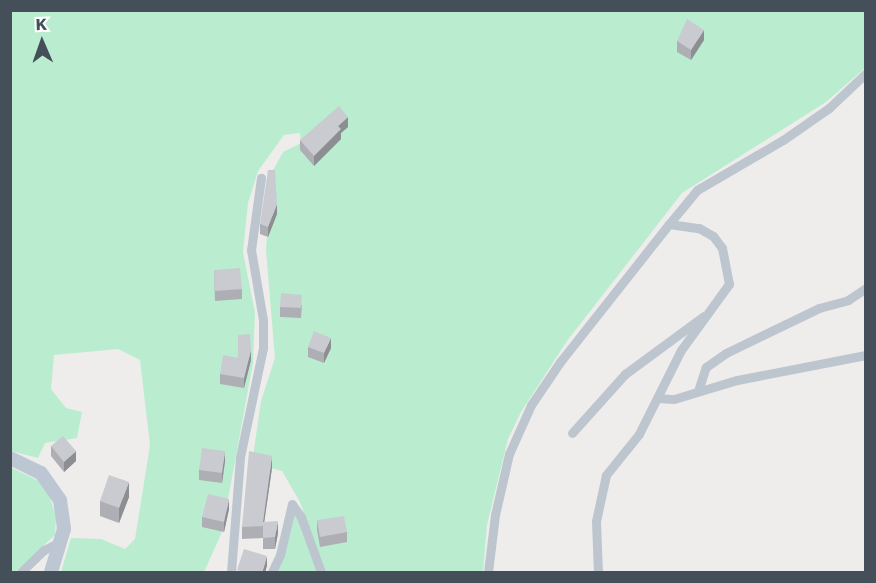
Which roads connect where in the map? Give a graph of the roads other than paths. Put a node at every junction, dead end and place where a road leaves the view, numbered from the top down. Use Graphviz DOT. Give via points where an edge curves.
graph roads {
  1 [pos="866,73"];
  2 [pos="261,178"];
  3 [pos="669,224"];
  4 [pos="866,288"];
  5 [pos="710,312"];
  6 [pos="866,355"];
  7 [pos="698,392"];
  8 [pos="658,398"];
  9 [pos="572,433"];
  10 [pos="10,458"];
  11 [pos="62,541"];
  12 [pos="21,573"];
  13 [pos="51,573"];
  14 [pos="231,573"];
  15 [pos="272,573"];
  16 [pos="321,573"];
  17 [pos="489,573"];
  18 [pos="598,573"];
  1 -- 3 [label="street" via="829,108 783,140 697,190"];
  2 -- 14 [label="street" via="251,250 263,320 263,348 240,457"];
  3 -- 5 [label="street" via="699,228 713,236 722,248 729,284"];
  3 -- 17 [label="street" via="560,362 523,419 509,454 495,515"];
  4 -- 7 [label="street" via="848,300 819,308 726,353 706,368"];
  5 -- 8 [label="street" via="681,350"];
  5 -- 9 [label="street" via="625,374"];
  6 -- 7 [label="street" via="737,380"];
  7 -- 8 [label="street" via="674,399"];
  8 -- 18 [label="street" via="639,434 612,465 601,487 596,521"];
  10 -- 11 [label="street" via="41,473 57,491 63,510"];
  11 -- 12 [label="street" via="44,550"];
  11 -- 13 [label="street"];
  15 -- 16 [label="street" via="292,504 301,516"];
}
